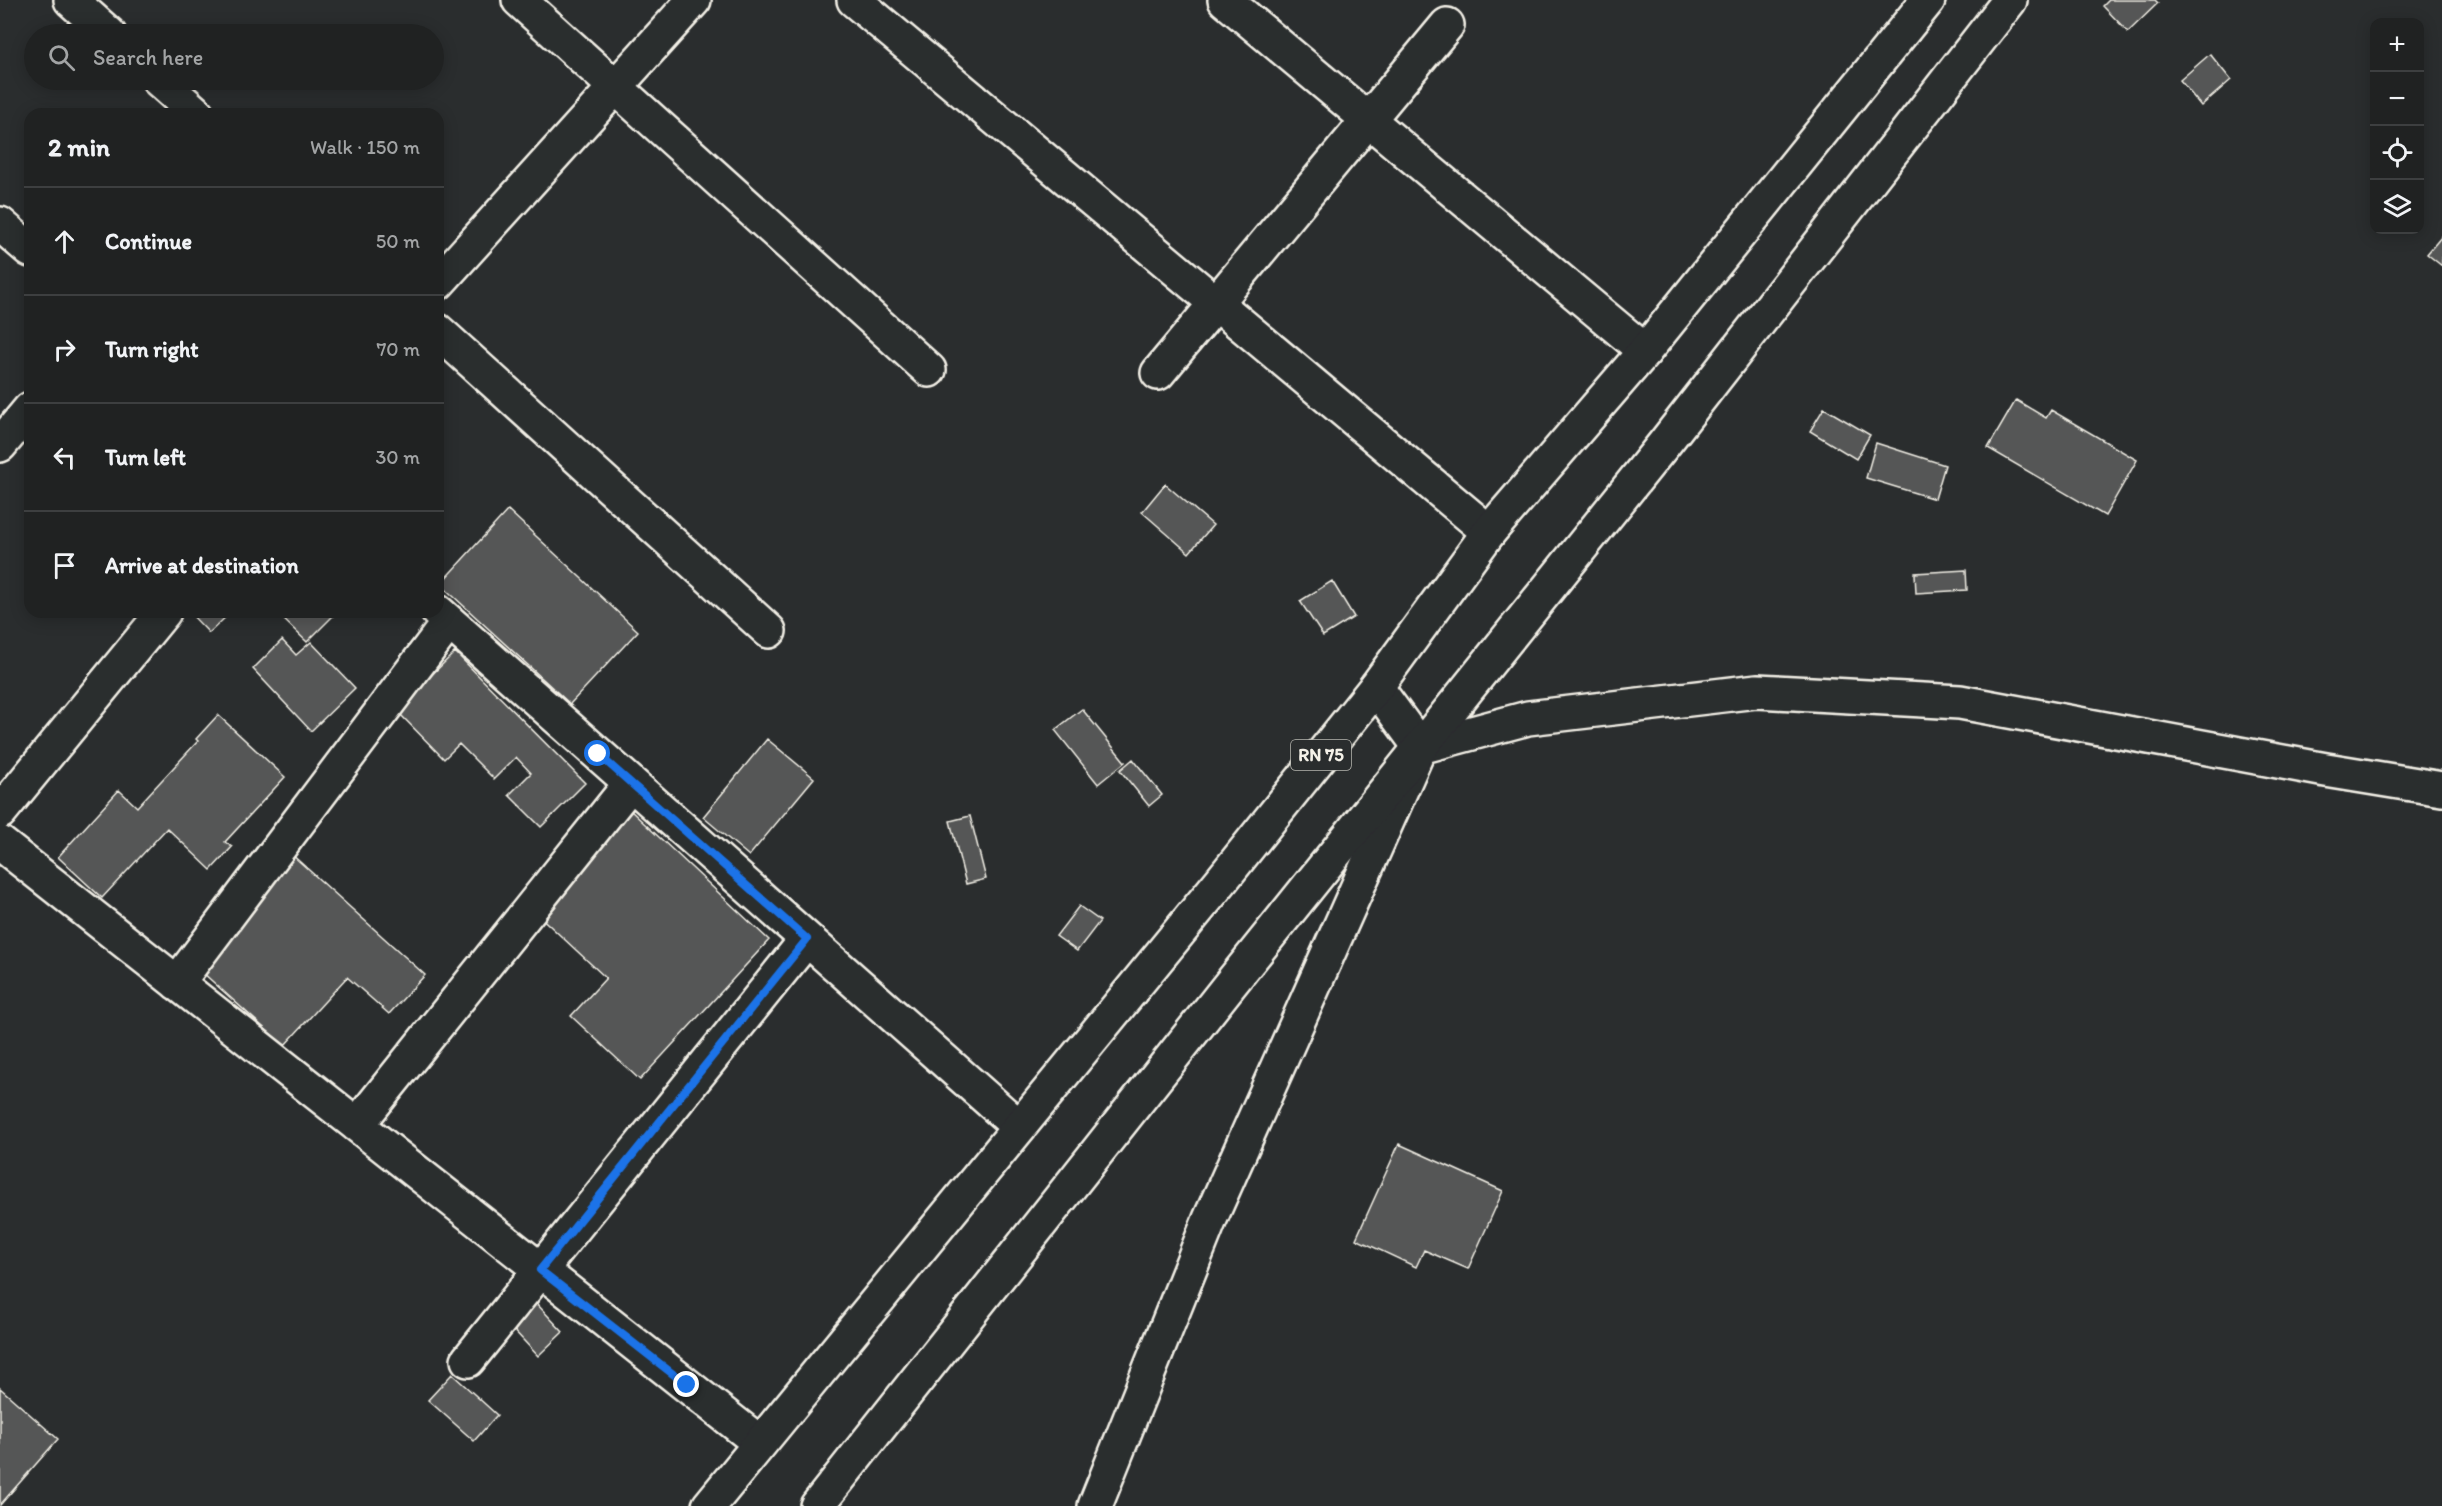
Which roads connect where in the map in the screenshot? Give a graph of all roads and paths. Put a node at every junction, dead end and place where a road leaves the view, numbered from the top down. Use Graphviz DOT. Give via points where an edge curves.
graph roads {
  1 [pos="71,0"];
  2 [pos="519,0"];
  3 [pos="694,0"];
  4 [pos="854,0"];
  5 [pos="1225,0"];
  6 [pos="1928,0"];
  7 [pos="2010,0"];
  8 [pos="98,24"];
  9 [pos="1447,25"];
  10 [pos="615,87"];
  11 [pos="170,90"];
  12 [pos="190,108"];
  13 [pos="1368,120"];
  14 [pos="0,224"];
  15 [pos="24,245"];
  16 [pos="444,276"];
  17 [pos="1216,303"];
  18 [pos="444,337"];
  19 [pos="1645,351"];
  20 [pos="929,370"];
  21 [pos="1158,373"];
  22 [pos="24,416"];
  23 [pos="0,445"];
  24 [pos="1490,532"];
  25 [pos="444,617"];
  26 [pos="159,618"];
  27 [pos="443,618"];
  28 [pos="769,631"];
  29 [pos="1376,687"];
  30 [pos="1420,747"];
  31 [pos="631,783"];
  32 [pos="2442,789"];
  33 [pos="0,812"];
  34 [pos="0,843"];
  35 [pos="807,939"];
  36 [pos="177,983"];
  37 [pos="357,1125"];
  38 [pos="1019,1127"];
  39 [pos="540,1270"];
  40 [pos="468,1360"];
  41 [pos="760,1443"];
  42 [pos="709,1506"];
  43 [pos="817,1506"];
  44 [pos="1095,1506"];
  1 -- 8 [label="main road"];
  2 -- 10 [label="main road"];
  3 -- 10 [label="main road"];
  4 -- 17 [label="main road"];
  5 -- 13 [label="main road"];
  6 -- 19 [label="main road, RN 75"];
  7 -- 30 [label="main road" via="1664,444"];
  9 -- 13 [label="main road"];
  10 -- 16 [label="main road"];
  10 -- 20 [label="main road"];
  11 -- 12 [label="main road"];
  13 -- 17 [label="main road"];
  13 -- 19 [label="main road"];
  14 -- 15 [label="main road"];
  17 -- 21 [label="main road"];
  17 -- 24 [label="main road"];
  18 -- 28 [label="main road"];
  19 -- 24 [label="main road, RN 75"];
  22 -- 23 [label="main road"];
  24 -- 29 [label="main road, RN 75"];
  25 -- 31 [label="main road"];
  26 -- 33 [label="main road"];
  27 -- 36 [label="main road"];
  29 -- 30 [label="main road"];
  29 -- 38 [label="main road, RN 75"];
  30 -- 32 [label="main road" via="1528,718 1757,691 1960,702"];
  30 -- 43 [label="main road"];
  30 -- 44 [label="main road" via="1210,1219"];
  31 -- 35 [label="main road"];
  31 -- 37 [label="main road"];
  34 -- 36 [label="main road"];
  35 -- 38 [label="main road"];
  35 -- 39 [label="main road"];
  36 -- 37 [label="main road"];
  37 -- 39 [label="main road"];
  38 -- 41 [label="main road, RN 75"];
  39 -- 40 [label="main road"];
  39 -- 41 [label="main road"];
  41 -- 42 [label="main road, RN 75"];
}
